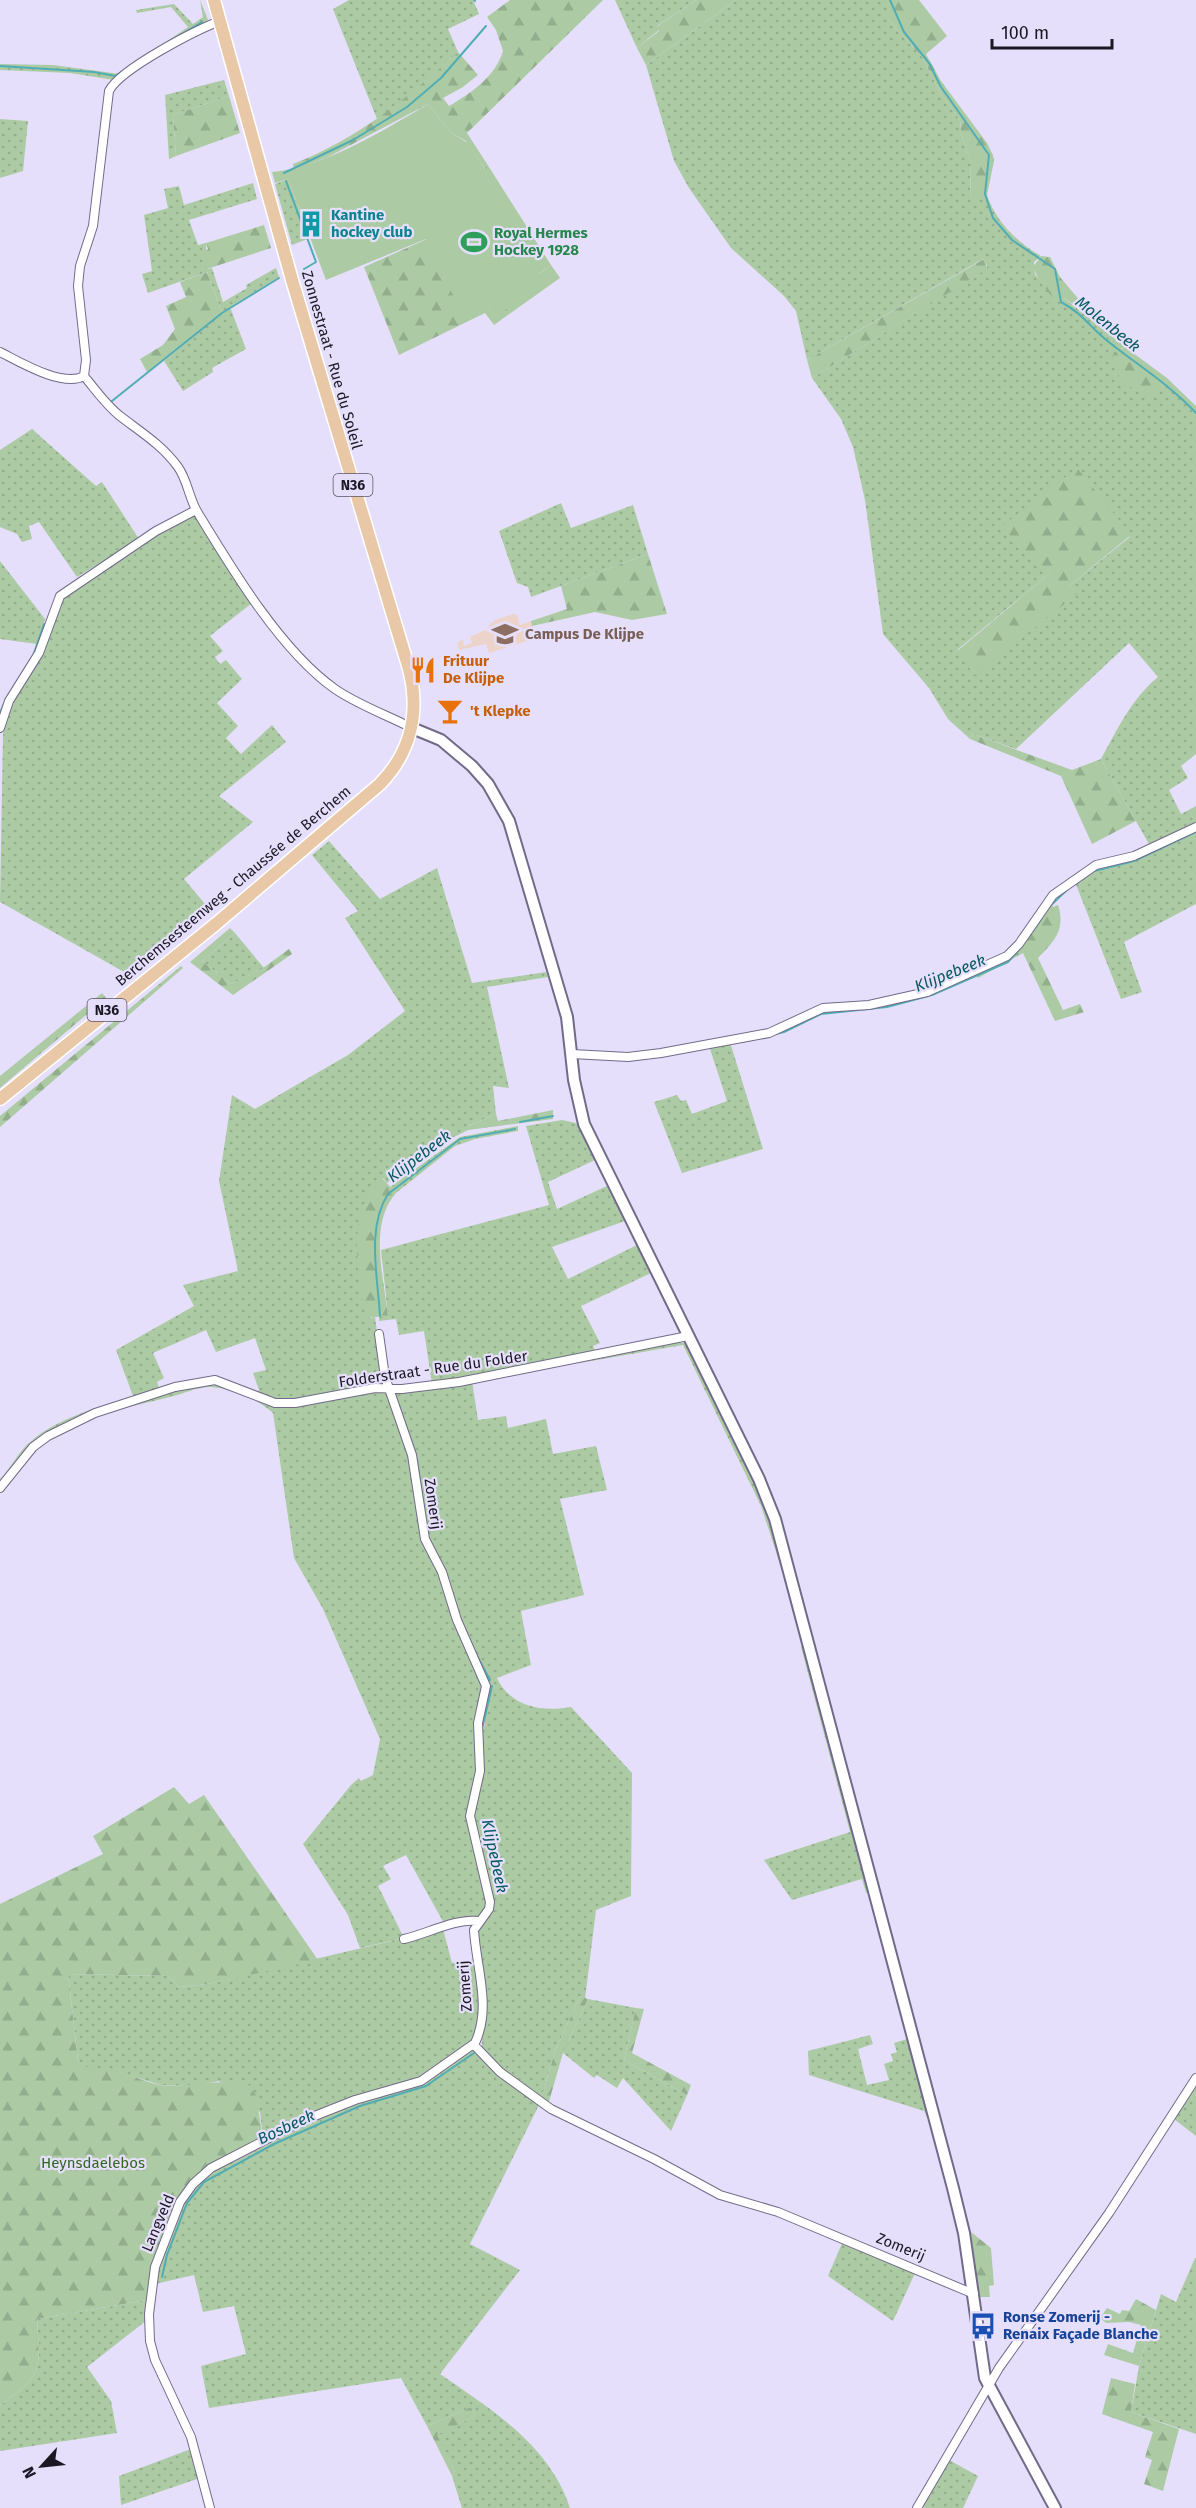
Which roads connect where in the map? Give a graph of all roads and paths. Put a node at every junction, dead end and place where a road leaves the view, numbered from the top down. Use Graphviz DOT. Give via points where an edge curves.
graph roads {
  1 [pos="214,0"];
  2 [pos="220,21"];
  3 [pos="0,352"];
  4 [pos="84,376"];
  5 [pos="196,510"];
  6 [pos="0,728"];
  7 [pos="412,728"];
  8 [pos="1196,827"];
  9 [pos="572,1054"];
  10 [pos="0,1100"];
  11 [pos="379,1334"];
  12 [pos="688,1336"];
  13 [pos="388,1389"];
  14 [pos="0,1488"];
  15 [pos="478,1921"];
  16 [pos="404,1939"];
  17 [pos="474,2045"];
  18 [pos="1196,2078"];
  19 [pos="974,2294"];
  20 [pos="988,2386"];
  21 [pos="210,2508"];
  22 [pos="917,2508"];
  23 [pos="1055,2508"];
  1 -- 2 [label="main road, Zonnestraat - Rue du Soleil / N36"];
  2 -- 4 [label="street" via="147,60 116,81 109,91 93,226 78,286 86,360"];
  2 -- 7 [label="main road, Zonnestraat - Rue du Soleil / N36" via="292,280 411,678"];
  3 -- 4 [label="street" via="49,374 74,379"];
  4 -- 5 [label="street" via="120,416 158,443 184,478"];
  5 -- 6 [label="street" via="156,531 60,596 39,653 9,701"];
  5 -- 7 [label="street" via="248,592 307,666 336,690"];
  7 -- 9 [label="street" via="441,740 472,766 504,811 567,1017"];
  7 -- 10 [label="main road, Berchemsesteenweg - Chaussée de Berchem / N36" via="398,764 380,784"];
  8 -- 9 [label="street" via="1134,856 1096,865 1053,895 1007,956 927,992 869,1005 823,1008 769,1033 661,1053 627,1057"];
  9 -- 12 [label="street" via="578,1101 588,1134"];
  11 -- 13 [label="street, Zomerij"];
  12 -- 13 [label="street, Folderstraat - Rue du Folder" via="513,1373"];
  12 -- 19 [label="street" via="759,1479 789,1565 953,2188"];
  13 -- 14 [label="street, Folderstraat - Rue du Folder" via="282,1404 215,1380 175,1387 103,1410 60,1429 33,1447"];
  13 -- 15 [label="street, Zomerij" via="412,1455 425,1539 442,1572 459,1626 486,1686 478,1723 480,1771 470,1810 471,1830 490,1897 489,1909"];
  15 -- 16 [label="street" via="466,1919"];
  15 -- 17 [label="street, Zomerij" via="474,1930 482,1999"];
  17 -- 19 [label="street, Zomerij" via="500,2072 545,2106 720,2195 778,2212"];
  17 -- 21 [label="street, Langveld" via="421,2081 355,2100 302,2121 211,2168 180,2202 155,2267 150,2341 191,2437"];
  18 -- 20 [label="street" via="1109,2213"];
  19 -- 20 [label="street"];
  20 -- 22 [label="street"];
  20 -- 23 [label="street"];
}
